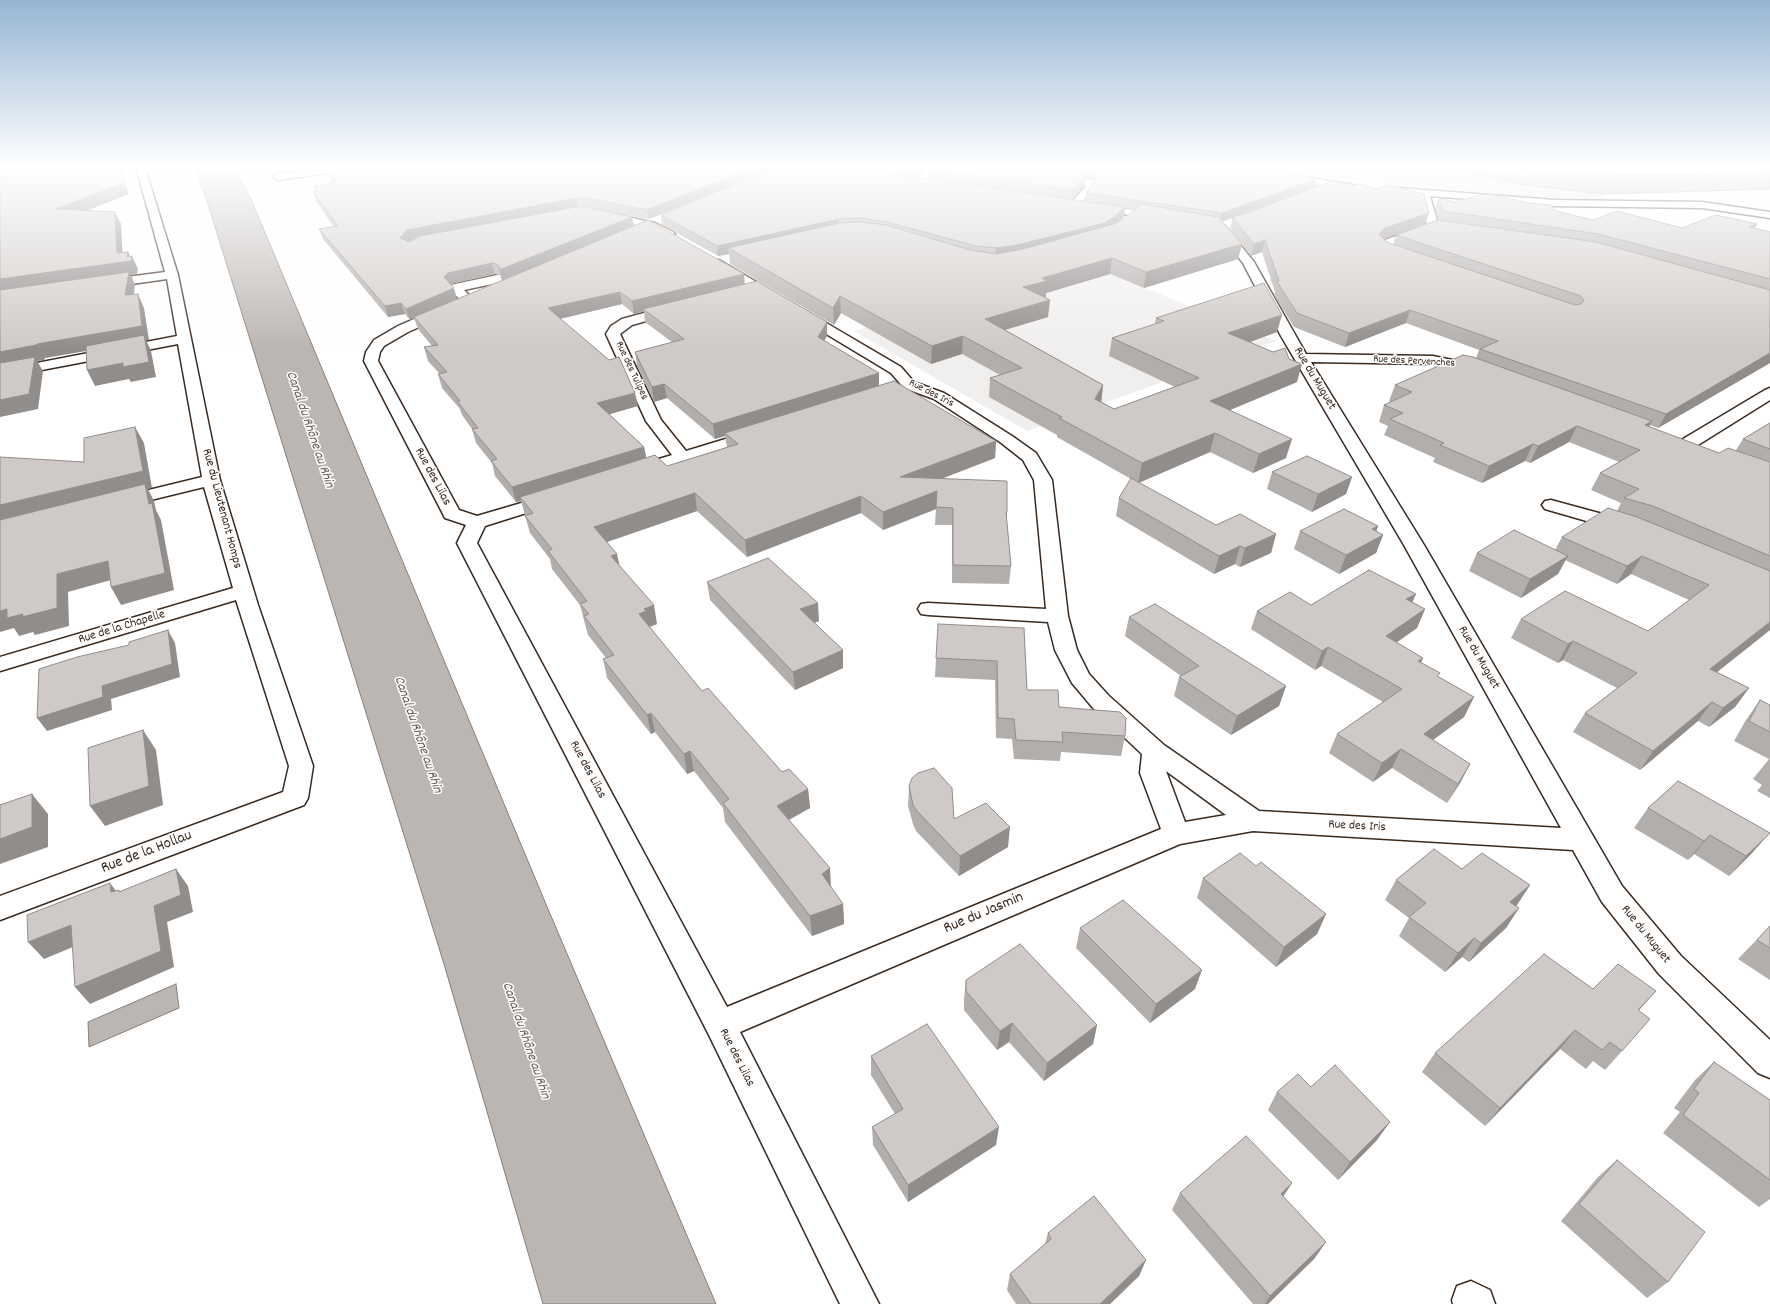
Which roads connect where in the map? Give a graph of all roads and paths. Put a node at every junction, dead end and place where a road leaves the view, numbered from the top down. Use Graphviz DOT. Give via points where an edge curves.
graph roads {
  1 [pos="158,228"];
  2 [pos="643,228"];
  3 [pos="664,228"];
  4 [pos="1223,228"];
  5 [pos="1437,228"];
  6 [pos="632,233"];
  7 [pos="678,239"];
  8 [pos="731,258"];
  9 [pos="1418,262"];
  10 [pos="172,275"];
  11 [pos="94,286"];
  12 [pos="760,288"];
  13 [pos="737,294"];
  14 [pos="469,301"];
  15 [pos="684,307"];
  16 [pos="184,339"];
  17 [pos="1302,358"];
  18 [pos="0,374"];
  19 [pos="1493,375"];
  20 [pos="1770,393"];
  21 [pos="770,430"];
  22 [pos="1684,446"];
  23 [pos="682,457"];
  24 [pos="622,477"];
  25 [pos="211,480"];
  26 [pos="568,494"];
  27 [pos="1551,504"];
  28 [pos="106,506"];
  29 [pos="477,522"];
  30 [pos="1635,529"];
  31 [pos="244,592"];
  32 [pos="928,609"];
  33 [pos="1057,616"];
  34 [pos="0,664"];
  35 [pos="1156,751"];
  36 [pos="295,798"];
  37 [pos="1253,821"];
  38 [pos="1176,834"];
  39 [pos="1581,840"];
  40 [pos="0,908"];
  41 [pos="720,1025"];
  42 [pos="1770,1062"];
  43 [pos="860,1304"];
  1 -- 10 [label="street, Rue du Lieutenant Homps"];
  2 -- 6 [label="street"];
  3 -- 7 [label="street"];
  4 -- 17 [label="street, Rue du Muguet" via="1248,262"];
  5 -- 9 [label="street" via="1386,243 1383,247"];
  8 -- 12 [label="street, Rue des Iris" via="713,260"];
  10 -- 11 [label="street"];
  10 -- 16 [label="street, Rue du Lieutenant Homps"];
  12 -- 13 [label="street"];
  12 -- 33 [label="street, Rue des Iris" via="896,370 902,388 939,396 1030,457 1043,480"];
  14 -- 14 [label="street, Rue des Lilas" via="542,271 455,288"];
  14 -- 29 [label="street, Rue des Lilas" via="389,336 375,347 371,361 452,514"];
  15 -- 23 [label="street, Rue des Tulipes" via="628,322 616,329 614,334 654,421"];
  16 -- 18 [label="street"];
  16 -- 25 [label="street, Rue du Lieutenant Homps"];
  17 -- 19 [label="street, Rue des Pervenches" via="1447,362"];
  17 -- 39 [label="street, Rue du Muguet" via="1414,545"];
  20 -- 22 [label="street"];
  21 -- 23 [label="street"];
  23 -- 24 [label="street"];
  25 -- 28 [label="street"];
  25 -- 31 [label="street, Rue du Lieutenant Homps"];
  26 -- 29 [label="street"];
  27 -- 30 [label="street"];
  29 -- 41 [label="street, Rue des Lilas" via="467,543"];
  31 -- 34 [label="street, Rue de la Chapelle"];
  31 -- 36 [label="street, Rue du Lieutenant Homps" via="301,766"];
  32 -- 33 [label="street"];
  33 -- 35 [label="street, Rue des Iris" via="1066,650 1080,678 1101,702"];
  35 -- 37 [label="street, Rue des Iris"];
  35 -- 38 [label="street" via="1153,773"];
  36 -- 40 [label="street, Rue de la Hollau"];
  37 -- 38 [label="street, Rue du Jasmin"];
  37 -- 39 [label="street, Rue des Iris"];
  38 -- 41 [label="street, Rue du Jasmin"];
  39 -- 42 [label="street, Rue du Muguet" via="1612,894 1670,966"];
  41 -- 43 [label="street, Rue des Lilas"];
}
